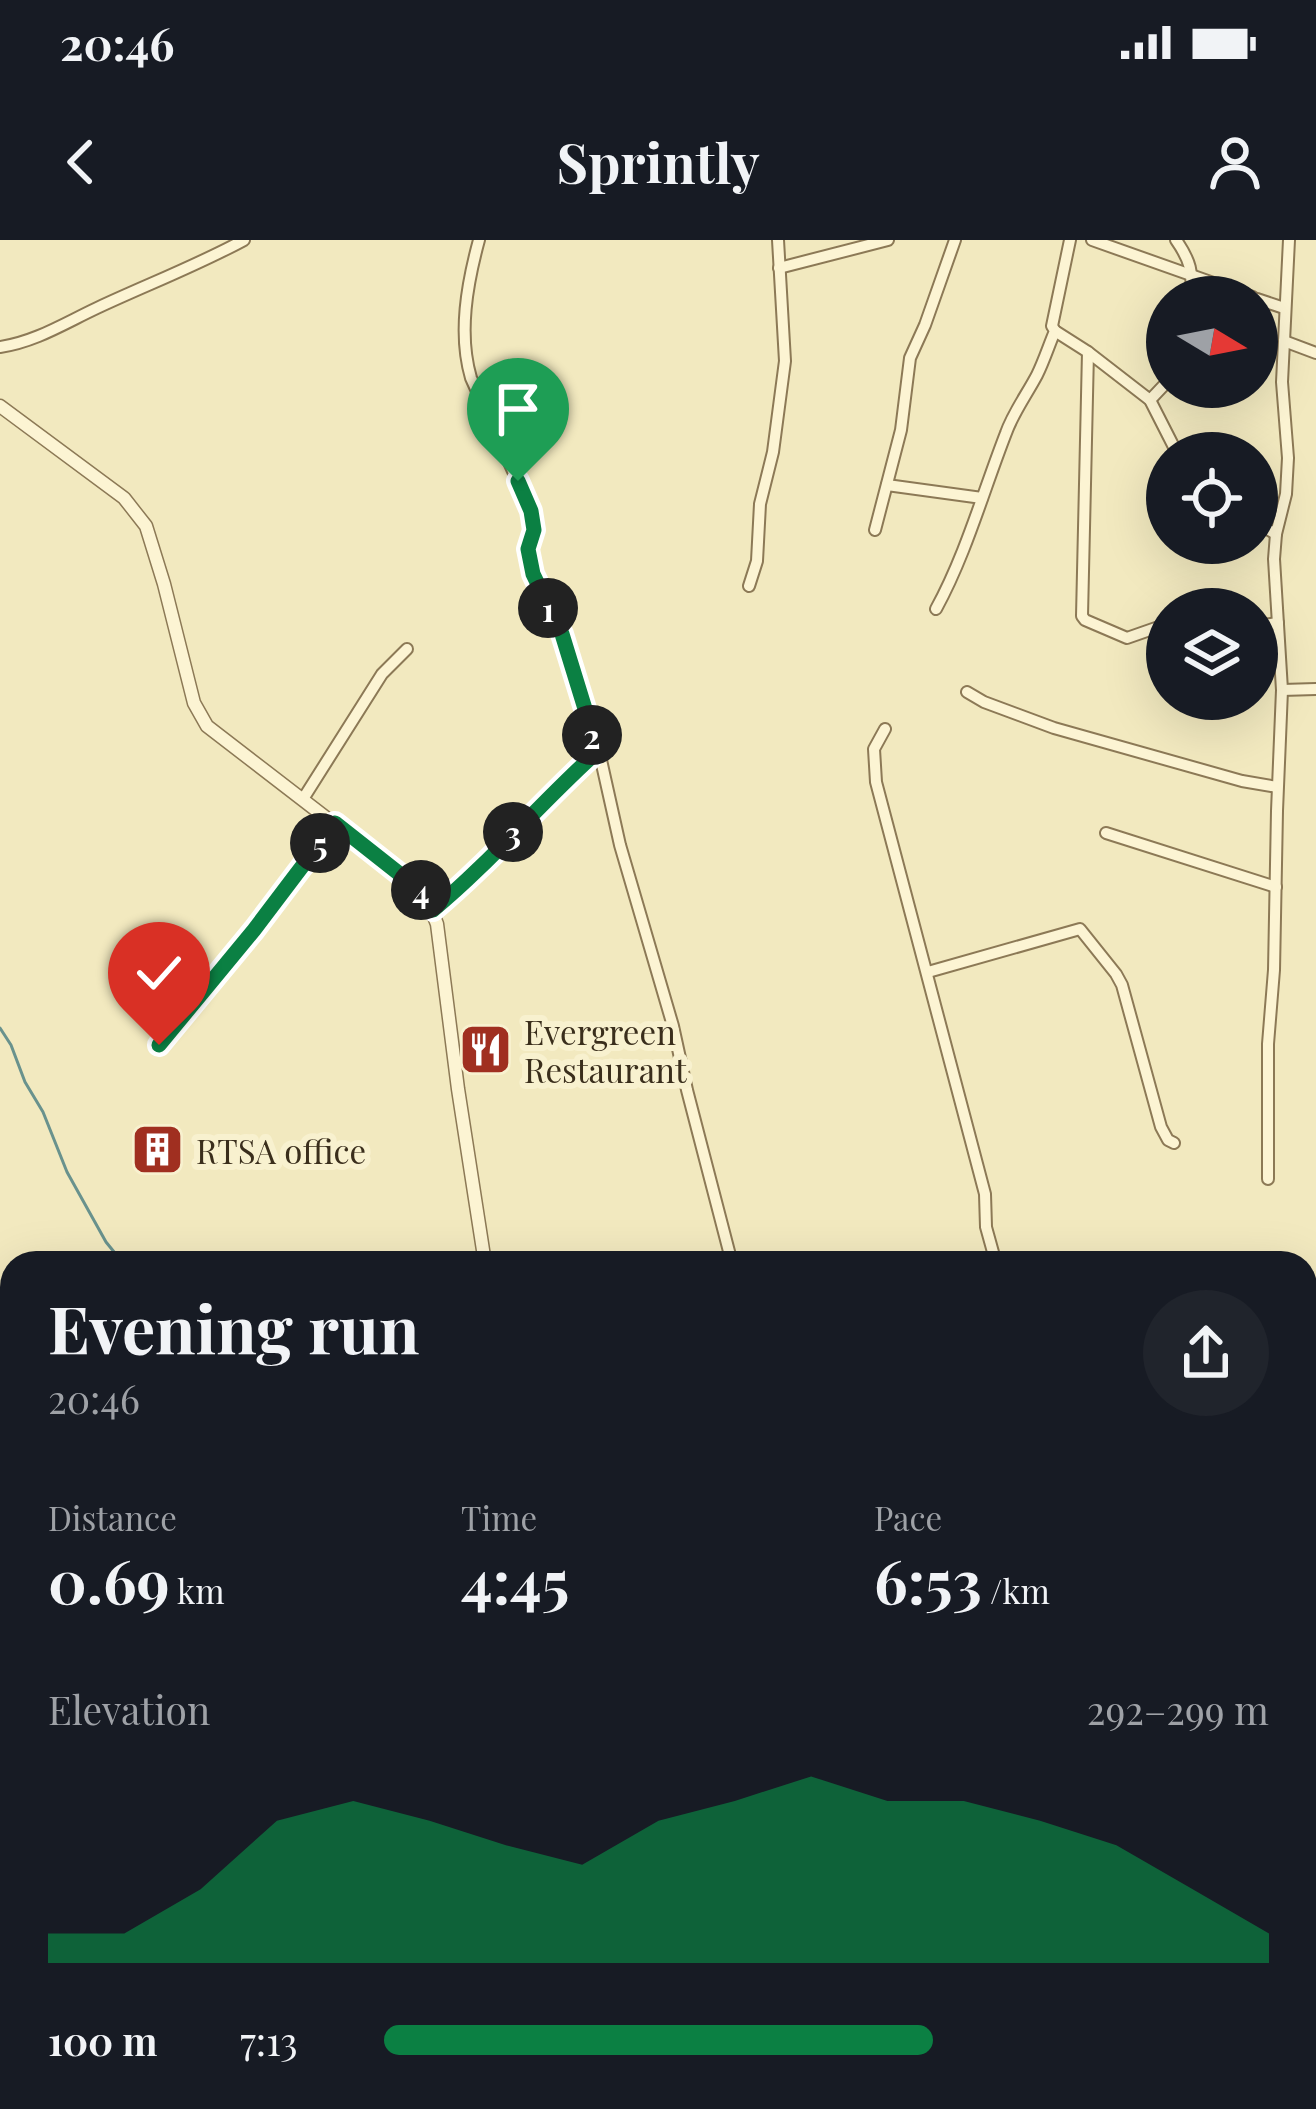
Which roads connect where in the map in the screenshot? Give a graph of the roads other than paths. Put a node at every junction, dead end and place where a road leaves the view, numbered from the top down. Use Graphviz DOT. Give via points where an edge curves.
graph roads {
  1 [pos="244,240"];
  2 [pos="479,240"];
  3 [pos="778,240"];
  4 [pos="888,240"];
  5 [pos="955,240"];
  6 [pos="1070,240"];
  7 [pos="1092,240"];
  8 [pos="1176,240"];
  9 [pos="1289,240"];
  10 [pos="1106,243"];
  11 [pos="779,268"];
  12 [pos="1193,276"];
  13 [pos="1278,306"];
  14 [pos="1284,308"];
  15 [pos="1055,331"];
  16 [pos="1284,341"];
  17 [pos="0,347"];
  18 [pos="1088,352"];
  19 [pos="1316,353"];
  20 [pos="1146,397"];
  21 [pos="0,406"];
  22 [pos="887,485"];
  23 [pos="982,498"];
  24 [pos="1278,526"];
  25 [pos="875,530"];
  26 [pos="749,586"];
  27 [pos="936,609"];
  28 [pos="1278,623"];
  29 [pos="1146,631"];
  30 [pos="407,649"];
  31 [pos="1316,689"];
  32 [pos="1282,690"];
  33 [pos="967,692"];
  34 [pos="885,729"];
  35 [pos="598,751"];
  36 [pos="1277,787"];
  37 [pos="303,800"];
  38 [pos="335,823"];
  39 [pos="1106,833"];
  40 [pos="1276,887"];
  41 [pos="433,910"];
  42 [pos="928,972"];
  43 [pos="159,1045"];
  44 [pos="1174,1143"];
  45 [pos="1268,1179"];
  46 [pos="483,1251"];
  47 [pos="729,1251"];
  48 [pos="993,1251"];
  1 -- 17 [label="street" via="39,337"];
  2 -- 35 [label="street" via="467,286 465,356 531,511 533,574 562,634"];
  3 -- 11 [label="street"];
  4 -- 11 [label="street"];
  5 -- 22 [label="street" via="910,358"];
  6 -- 15 [label="street"];
  7 -- 10 [label="street"];
  8 -- 12 [label="street"];
  9 -- 14 [label="street"];
  10 -- 12 [label="street"];
  11 -- 26 [label="street" via="782,395"];
  13 -- 14 [label="street"];
  14 -- 16 [label="street"];
  15 -- 18 [label="street"];
  15 -- 23 [label="street"];
  16 -- 19 [label="street"];
  16 -- 24 [label="street" via="1288,458"];
  18 -- 20 [label="street"];
  18 -- 29 [label="street" via="1082,616 1127,638"];
  21 -- 37 [label="street" via="136,512 152,540 194,704 208,726"];
  22 -- 23 [label="street"];
  22 -- 25 [label="street"];
  23 -- 27 [label="street"];
  28 -- 32 [label="street"];
  30 -- 37 [label="street" via="382,674"];
  31 -- 32 [label="street"];
  32 -- 36 [label="street"];
  33 -- 36 [label="street" via="1054,728"];
  34 -- 42 [label="street" via="874,749 876,782"];
  35 -- 41 [label="street"];
  35 -- 47 [label="street"];
  36 -- 40 [label="street"];
  37 -- 38 [label="street"];
  38 -- 41 [label="street" via="425,894"];
  38 -- 43 [label="street"];
  39 -- 40 [label="street"];
  40 -- 45 [label="street"];
  41 -- 46 [label="street"];
  42 -- 44 [label="street" via="1080,929 1119,979 1164,1135"];
  42 -- 48 [label="street" via="986,1194"];
}
